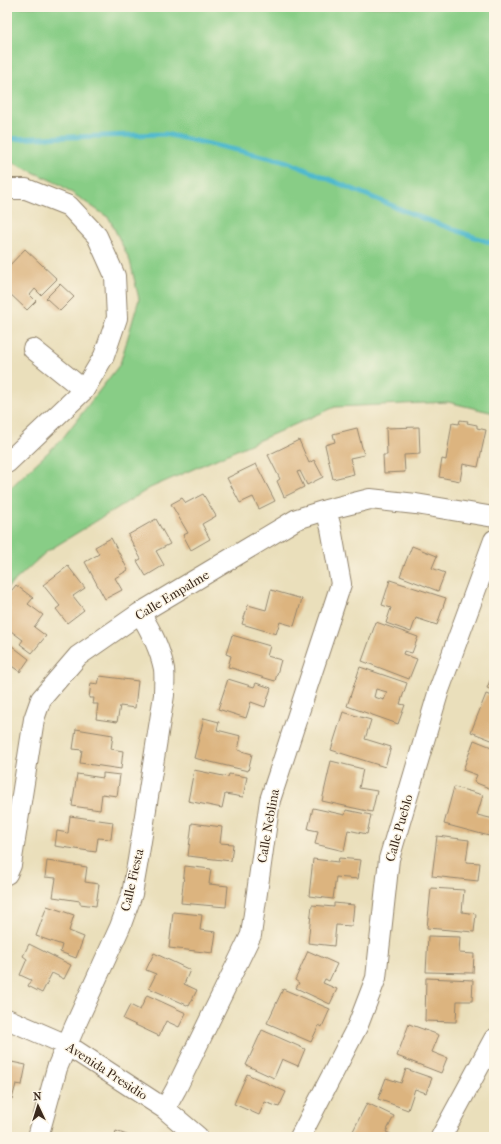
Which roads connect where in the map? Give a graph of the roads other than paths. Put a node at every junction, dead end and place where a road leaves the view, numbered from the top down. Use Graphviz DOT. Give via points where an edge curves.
graph roads {
  1 [pos="7,189"];
  2 [pos="32,350"];
  3 [pos="84,390"];
  4 [pos="7,463"];
  5 [pos="326,510"];
  6 [pos="494,517"];
  7 [pos="494,540"];
  8 [pos="140,613"];
  9 [pos="7,874"];
  10 [pos="7,1019"];
  11 [pos="494,1039"];
  12 [pos="67,1045"];
  13 [pos="165,1109"];
  14 [pos="38,1137"];
  15 [pos="198,1137"];
  16 [pos="300,1137"];
  17 [pos="441,1137"];
  1 -- 3 [label="street" via="26,190 68,206 97,236 114,276 117,318 104,356"];
  2 -- 3 [label="street"];
  3 -- 4 [label="street"];
  5 -- 6 [label="street, Calle Empalme" via="370,499"];
  5 -- 8 [label="street, Calle Empalme" via="298,519"];
  5 -- 13 [label="street, Calle Neblina" via="341,584 270,800 251,935"];
  7 -- 16 [label="street, Calle Pueblo" via="440,690 389,859 376,978 358,1025"];
  8 -- 9 [label="street, Calle Empalme" via="78,656 41,699 34,719 11,865"];
  8 -- 12 [label="street, Calle Fiesta" via="159,648 164,670 164,694 138,860 132,894 120,927"];
  10 -- 12 [label="street, Avenida Presidio"];
  11 -- 17 [label="street"];
  12 -- 13 [label="street, Avenida Presidio"];
  12 -- 14 [label="street, Calle Fiesta" via="57,1068"];
  13 -- 15 [label="street, Avenida Presidio"];
}
